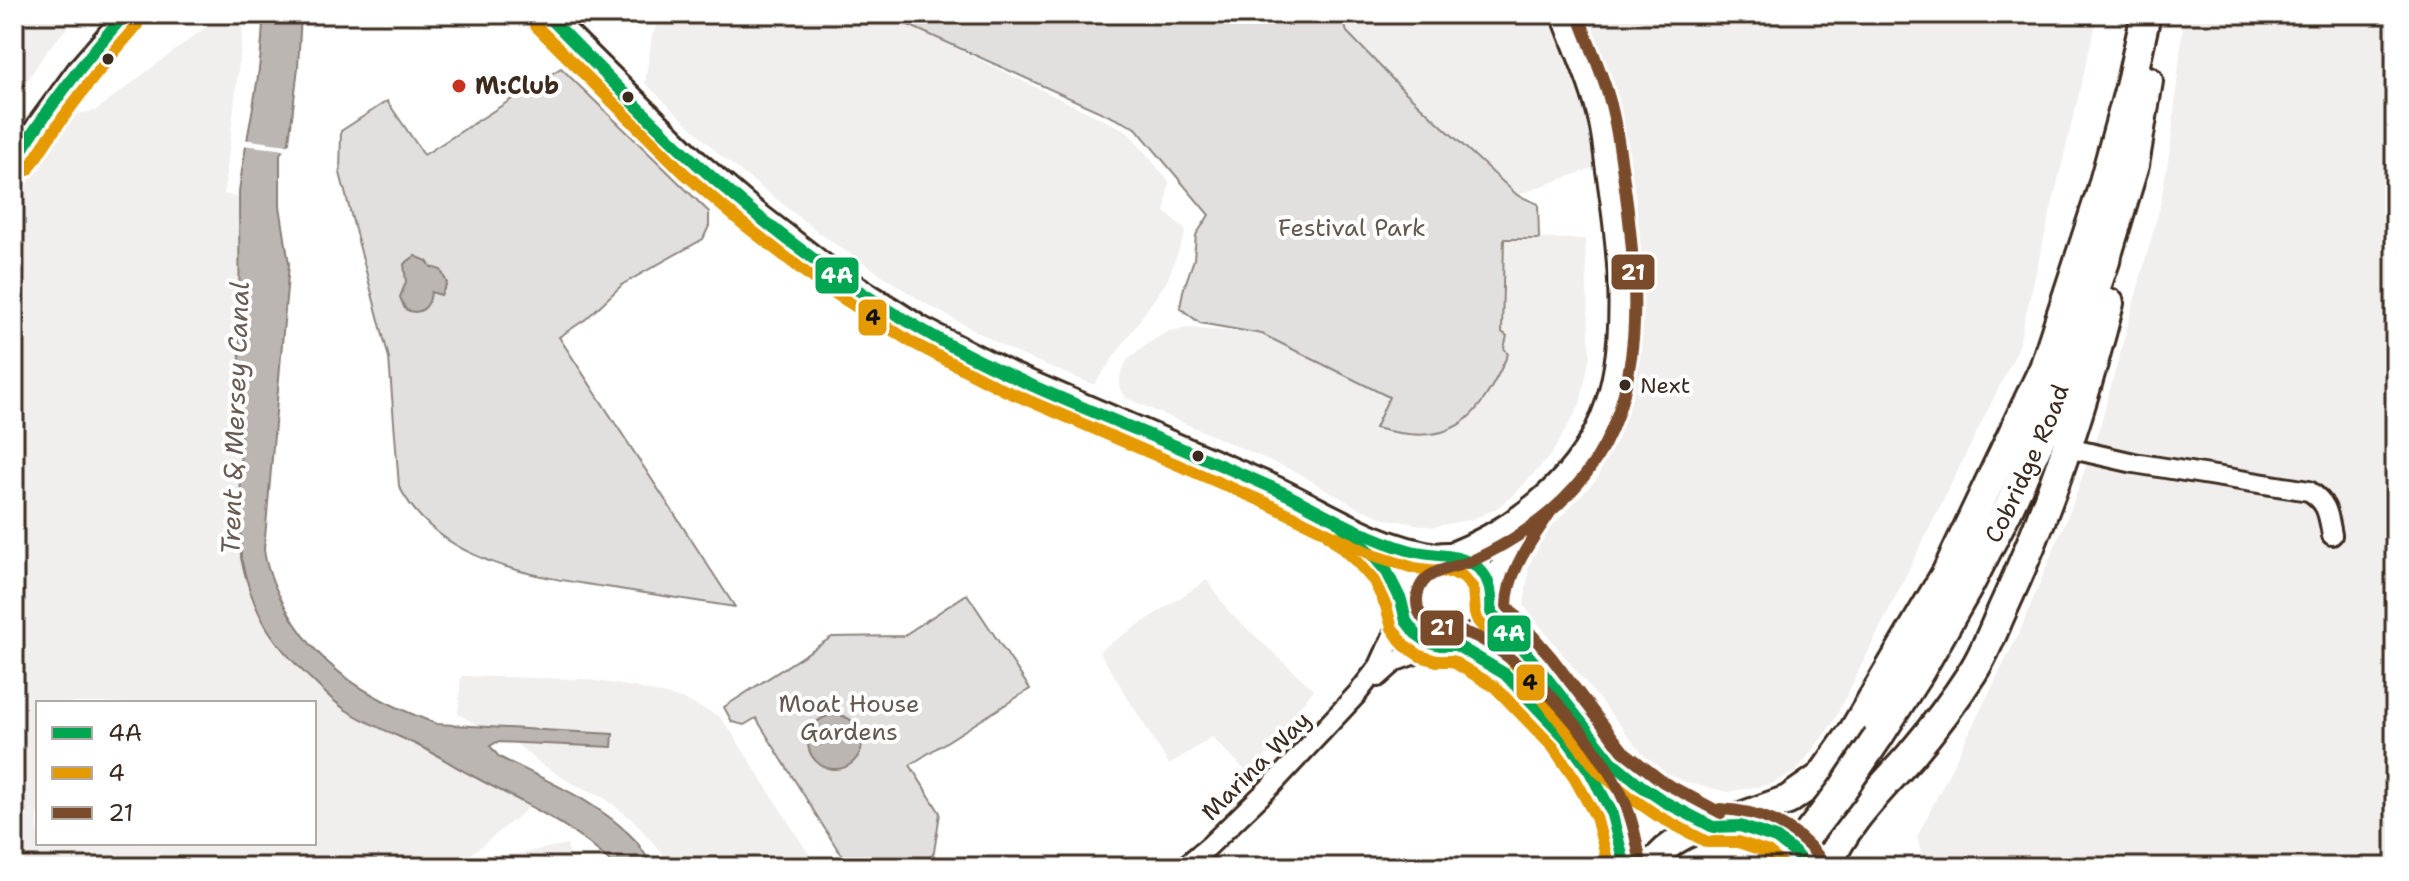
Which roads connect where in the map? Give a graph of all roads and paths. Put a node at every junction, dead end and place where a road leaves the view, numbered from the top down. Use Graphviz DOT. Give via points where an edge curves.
graph roads {
  1 [pos="125,14"];
  2 [pos="546,14"];
  3 [pos="1561,14"];
  4 [pos="2147,14"];
  5 [pos="2163,14"];
  6 [pos="2153,49"];
  7 [pos="14,162"];
  8 [pos="2134,165"];
  9 [pos="2068,448"];
  10 [pos="1539,501"];
  11 [pos="1342,524"];
  12 [pos="2332,535"];
  13 [pos="1440,555"];
  14 [pos="1491,602"];
  15 [pos="1402,606"];
  16 [pos="1448,645"];
  17 [pos="1357,694"];
  18 [pos="1716,826"];
  19 [pos="1184,867"];
  20 [pos="1625,867"];
  21 [pos="1649,867"];
  22 [pos="1783,867"];
  23 [pos="1806,867"];
  24 [pos="1827,867"];
  1 -- 7 [label="street" via="78,68"];
  2 -- 11 [label="main road" via="752,211 828,270 920,329 1010,375 1311,505"];
  3 -- 10 [label="street" via="1599,124 1613,222 1618,314 1610,386 1600,418 1582,451"];
  4 -- 6 [label="highway"];
  4 -- 18 [label="highway" via="2101,193 2044,368 1947,572 1821,777 1788,800"];
  5 -- 6 [label="highway, Cobridge Road"];
  6 -- 8 [label="highway, Cobridge Road"];
  8 -- 9 [label="highway" via="2115,279"];
  8 -- 22 [label="highway, Cobridge Road, bridge" via="2051,415 2008,509 1918,674 1842,790"];
  9 -- 12 [label="street" via="2309,491 2321,499"];
  9 -- 24 [label="highway" via="1974,671 1844,834"];
  10 -- 13 [label="street" via="1465,547"];
  10 -- 14 [label="street" via="1507,549"];
  11 -- 13 [label="main road" via="1395,546"];
  11 -- 15 [label="main road" via="1387,572"];
  13 -- 14 [label="main road" via="1477,566"];
  13 -- 15 [label="main road" via="1414,568 1406,580"];
  14 -- 16 [label="main road" via="1483,627 1471,639"];
  14 -- 18 [label="main road" via="1612,762 1654,795"];
  15 -- 16 [label="main road" via="1415,633"];
  15 -- 17 [label="street, Marina Way" via="1379,666"];
  16 -- 17 [label="street, Marina Way" via="1396,661"];
  16 -- 20 [label="main road" via="1505,674 1565,737 1611,811"];
  17 -- 19 [label="street, Marina Way" via="1271,786"];
  18 -- 21 [label="main road" via="1682,837"];
  18 -- 23 [label="main road" via="1740,826 1776,838"];
}
